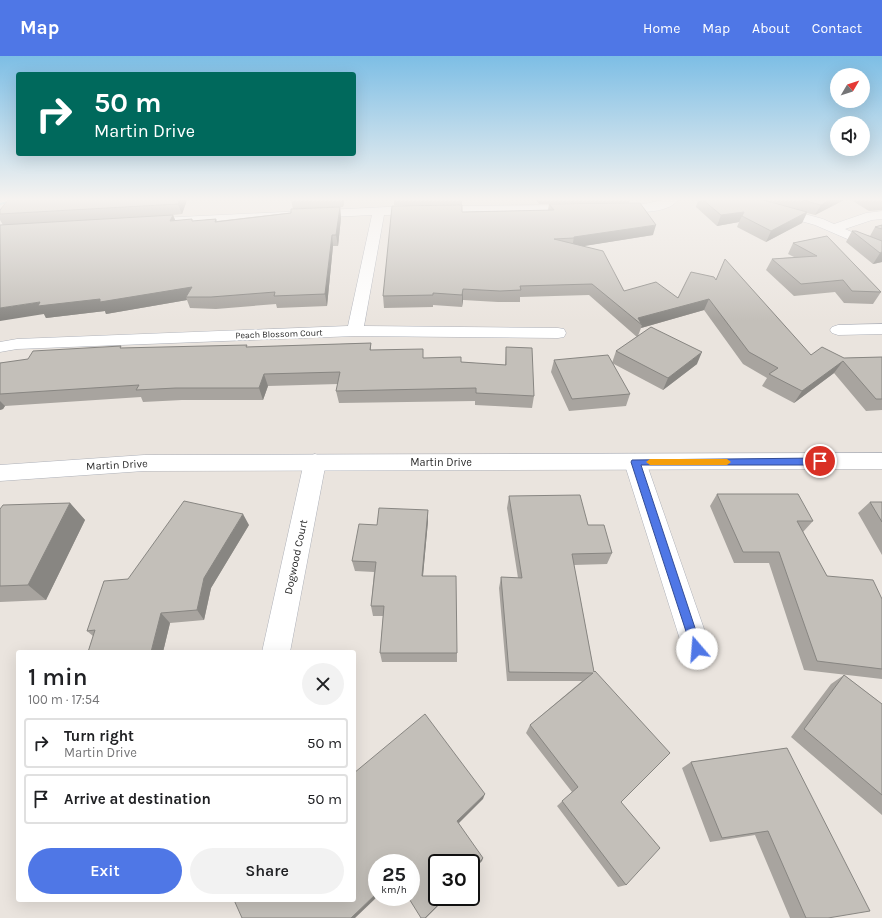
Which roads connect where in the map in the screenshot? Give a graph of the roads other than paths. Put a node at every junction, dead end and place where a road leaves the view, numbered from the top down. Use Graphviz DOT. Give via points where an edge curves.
graph roads {
  1 [pos="373,240"];
  2 [pos="861,240"];
  3 [pos="882,250"];
  4 [pos="882,329"];
  5 [pos="838,330"];
  6 [pos="355,331"];
  7 [pos="558,333"];
  8 [pos="0,346"];
  9 [pos="882,461"];
  10 [pos="316,462"];
  11 [pos="635,462"];
  12 [pos="0,473"];
  13 [pos="697,649"];
  14 [pos="276,650"];
  1 -- 6 [label="street"];
  2 -- 3 [label="street"];
  4 -- 5 [label="street"];
  6 -- 7 [label="street, Peach Blossom Court"];
  6 -- 8 [label="street, Peach Blossom Court"];
  9 -- 11 [label="street, Martin Drive"];
  10 -- 11 [label="street, Martin Drive"];
  10 -- 12 [label="street, Martin Drive" via="144,463"];
  10 -- 14 [label="street, Dogwood Court"];
  11 -- 13 [label="street"];
}
